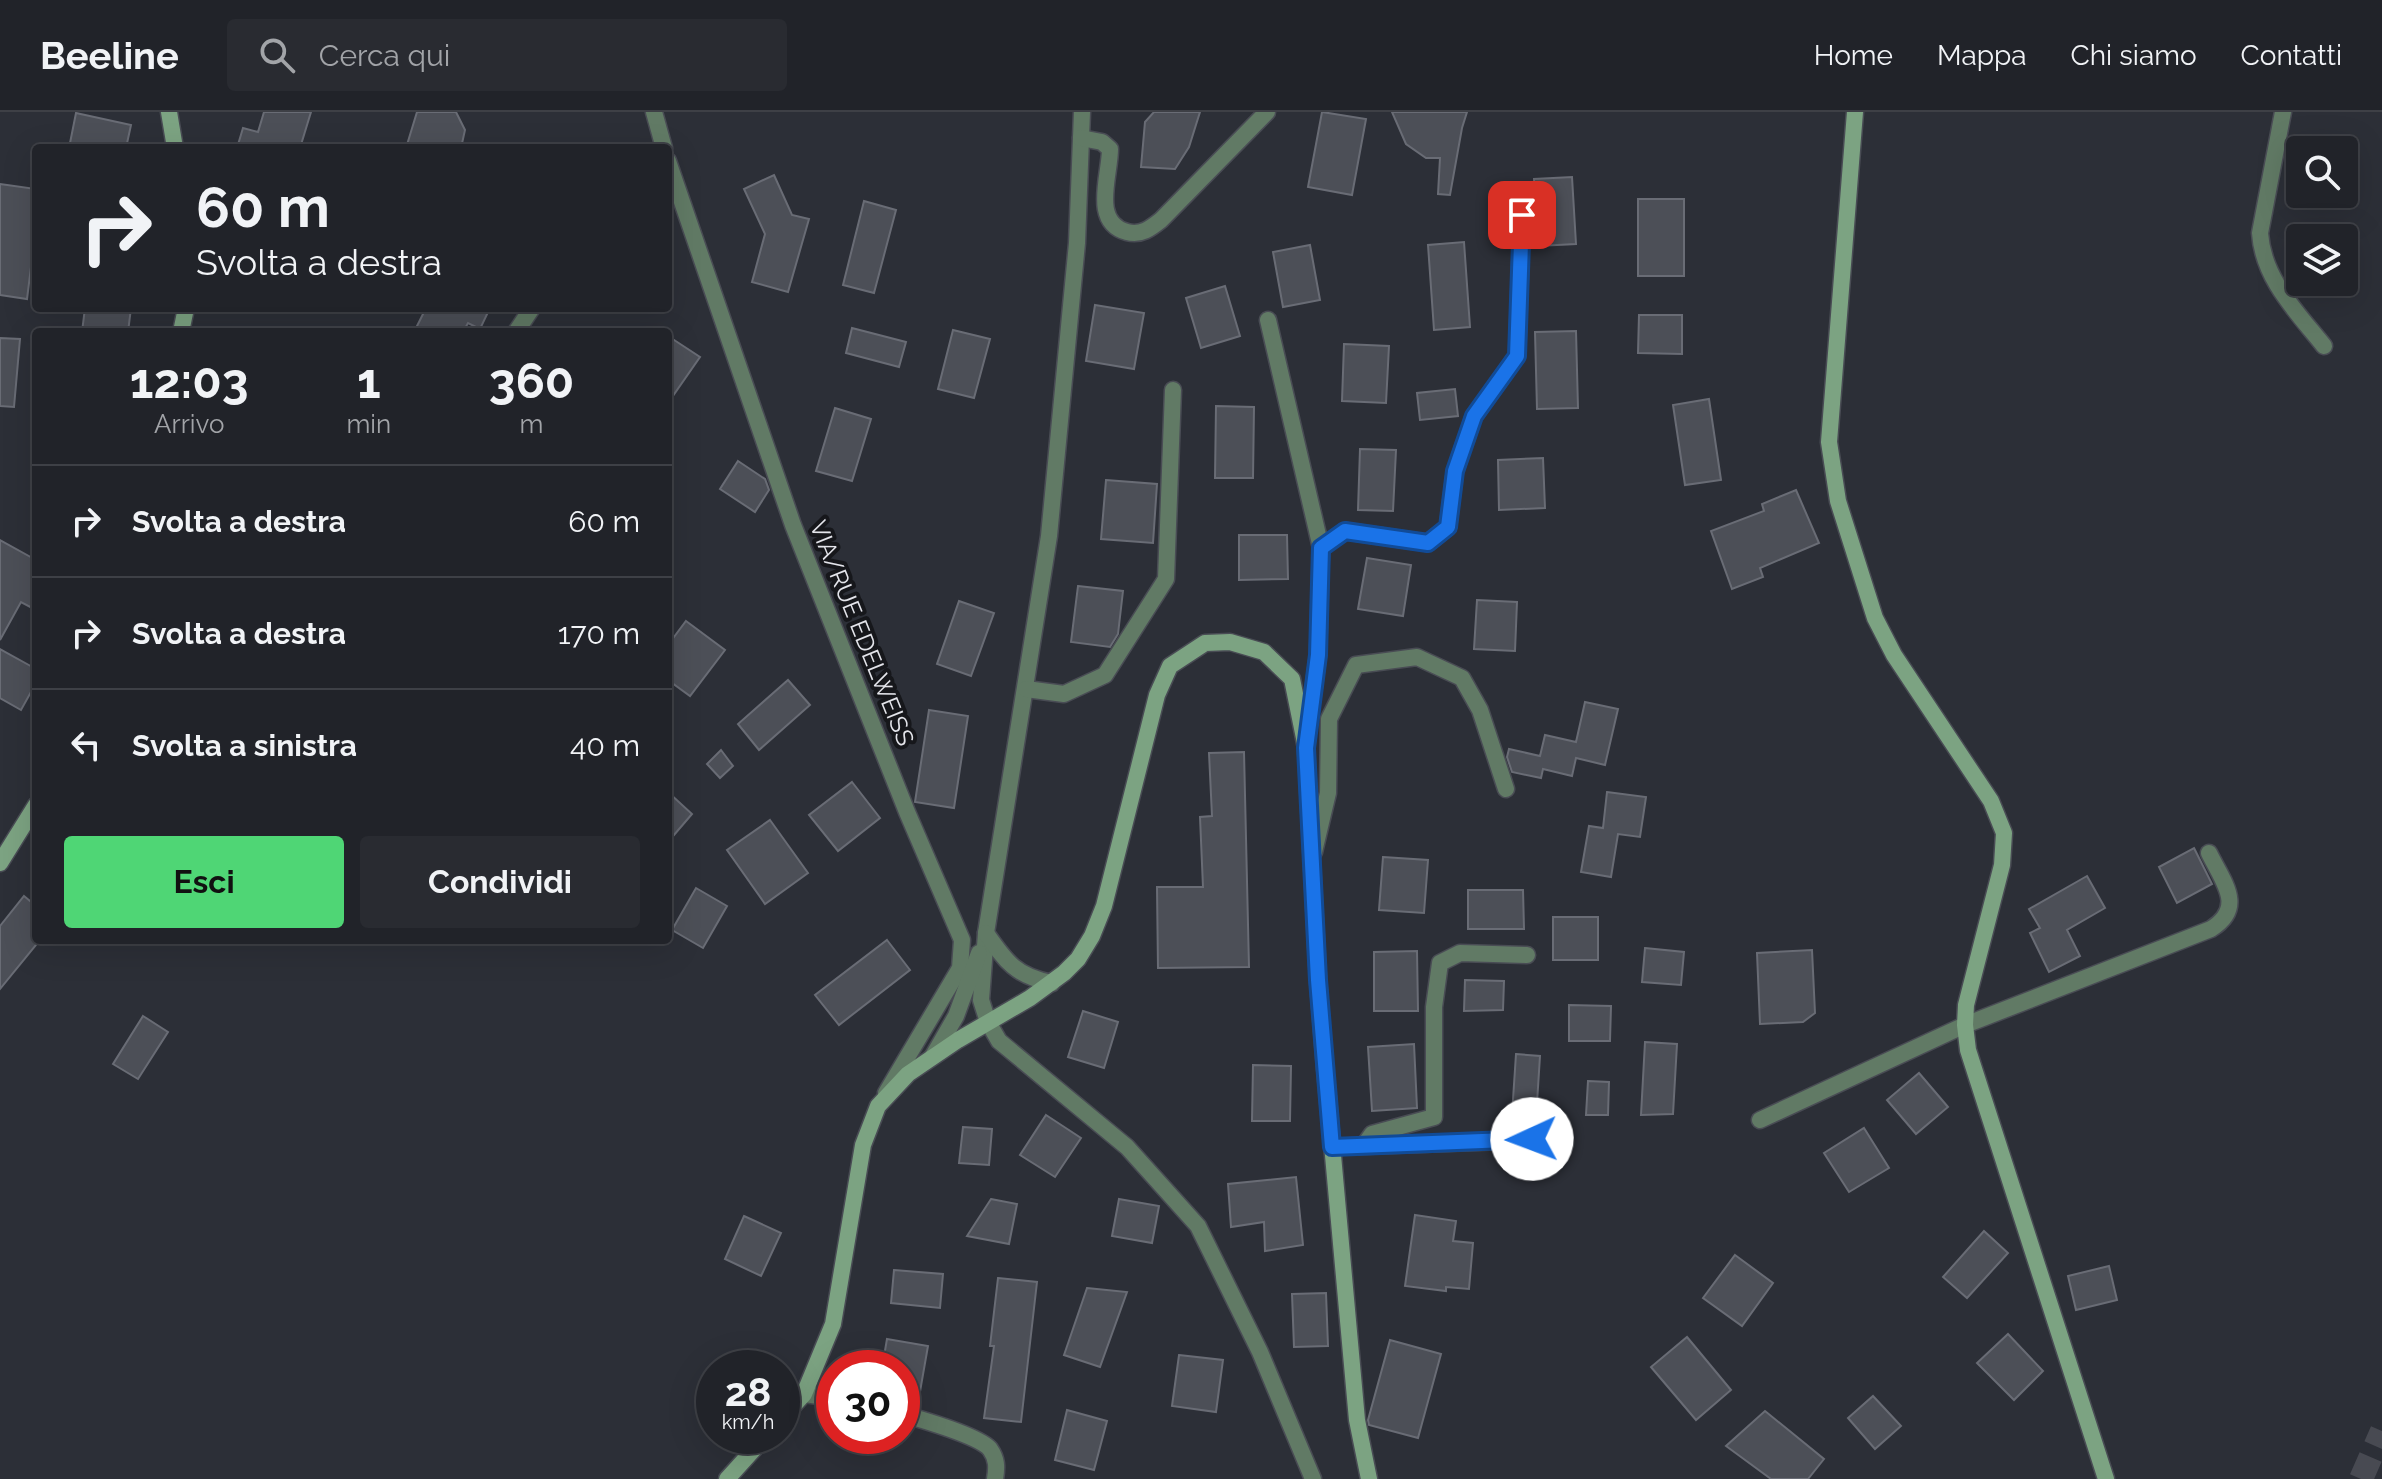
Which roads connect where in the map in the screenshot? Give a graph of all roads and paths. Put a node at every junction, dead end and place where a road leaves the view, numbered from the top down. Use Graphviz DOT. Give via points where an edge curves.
graph roads {
  1 [pos="169,112"];
  2 [pos="1082,112"];
  3 [pos="1267,112"];
  4 [pos="1855,112"];
  5 [pos="2283,112"];
  6 [pos="655,113"];
  7 [pos="1081,138"];
  8 [pos="174,144"];
  9 [pos="663,144"];
  10 [pos="672,173"];
  11 [pos="1522,215"];
  12 [pos="1268,320"];
  13 [pos="2324,346"];
  14 [pos="1173,390"];
  15 [pos="1321,548"];
  16 [pos="1026,689"];
  17 [pos="1306,748"];
  18 [pos="1506,789"];
  19 [pos="32,811"];
  20 [pos="2209,853"];
  21 [pos="1312,858"];
  22 [pos="0,863"];
  23 [pos="986,933"];
  24 [pos="1527,955"];
  25 [pos="1052,983"];
  26 [pos="988,1022"];
  27 [pos="1965,1025"];
  28 [pos="933,1056"];
  29 [pos="878,1106"];
  30 [pos="1760,1120"];
  31 [pos="1560,1139"];
  32 [pos="1365,1144"];
  33 [pos="1332,1147"];
  34 [pos="804,1394"];
  35 [pos="816,1396"];
  36 [pos="800,1398"];
  37 [pos="920,1419"];
  38 [pos="750,1454"];
  39 [pos="727,1479"];
  40 [pos="995,1479"];
  41 [pos="1313,1479"];
  42 [pos="1369,1479"];
  43 [pos="2106,1479"];
  1 -- 8 [label="main road"];
  2 -- 7 [label="street"];
  3 -- 7 [label="street" via="1161,220 1133,234 1108,220 1110,149"];
  4 -- 27 [label="main road" via="1829,442 1838,501 1875,618 1991,801 2004,833 2002,865"];
  5 -- 13 [label="street" via="2261,249 2274,282"];
  6 -- 9 [label="street"];
  7 -- 16 [label="street" via="1077,243 1049,536"];
  10 -- 29 [label="street, VIA/RUE EDELWEISS" via="793,525 962,940 960,968"];
  11 -- 15 [label="street" via="1517,356 1474,416 1455,471 1448,527 1428,543 1345,531"];
  12 -- 15 [label="street"];
  14 -- 16 [label="street" via="1166,579 1105,675 1064,694"];
  15 -- 17 [label="street" via="1318,655"];
  16 -- 23 [label="street"];
  17 -- 21 [label="main road"];
  17 -- 25 [label="main road" via="1292,679 1264,652 1230,642 1205,643 1170,666 1157,695 1104,906 1078,959"];
  18 -- 21 [label="street" via="1480,710 1462,678 1417,657 1356,665 1329,719 1328,793"];
  19 -- 22 [label="main road"];
  20 -- 27 [label="street" via="2231,906 2224,921"];
  21 -- 33 [label="main road"];
  23 -- 25 [label="street" via="1005,961 1029,979"];
  23 -- 26 [label="street" via="981,1000"];
  23 -- 28 [label="street" via="956,1016"];
  24 -- 32 [label="street" via="1460,953 1440,963 1434,1007 1434,1117 1372,1134"];
  25 -- 26 [label="main road"];
  26 -- 28 [label="main road"];
  26 -- 41 [label="street" via="999,1041 1127,1147 1198,1226 1260,1352"];
  27 -- 30 [label="street"];
  27 -- 43 [label="main road" via="1968,1050"];
  28 -- 29 [label="main road"];
  29 -- 34 [label="main road" via="863,1145 833,1324"];
  31 -- 32 [label="street"];
  32 -- 33 [label="street"];
  33 -- 42 [label="main road" via="1357,1420"];
  34 -- 35 [label="street"];
  34 -- 36 [label="main road"];
  37 -- 40 [label="street" via="988,1447 997,1462"];
  38 -- 39 [label="main road"];
}
